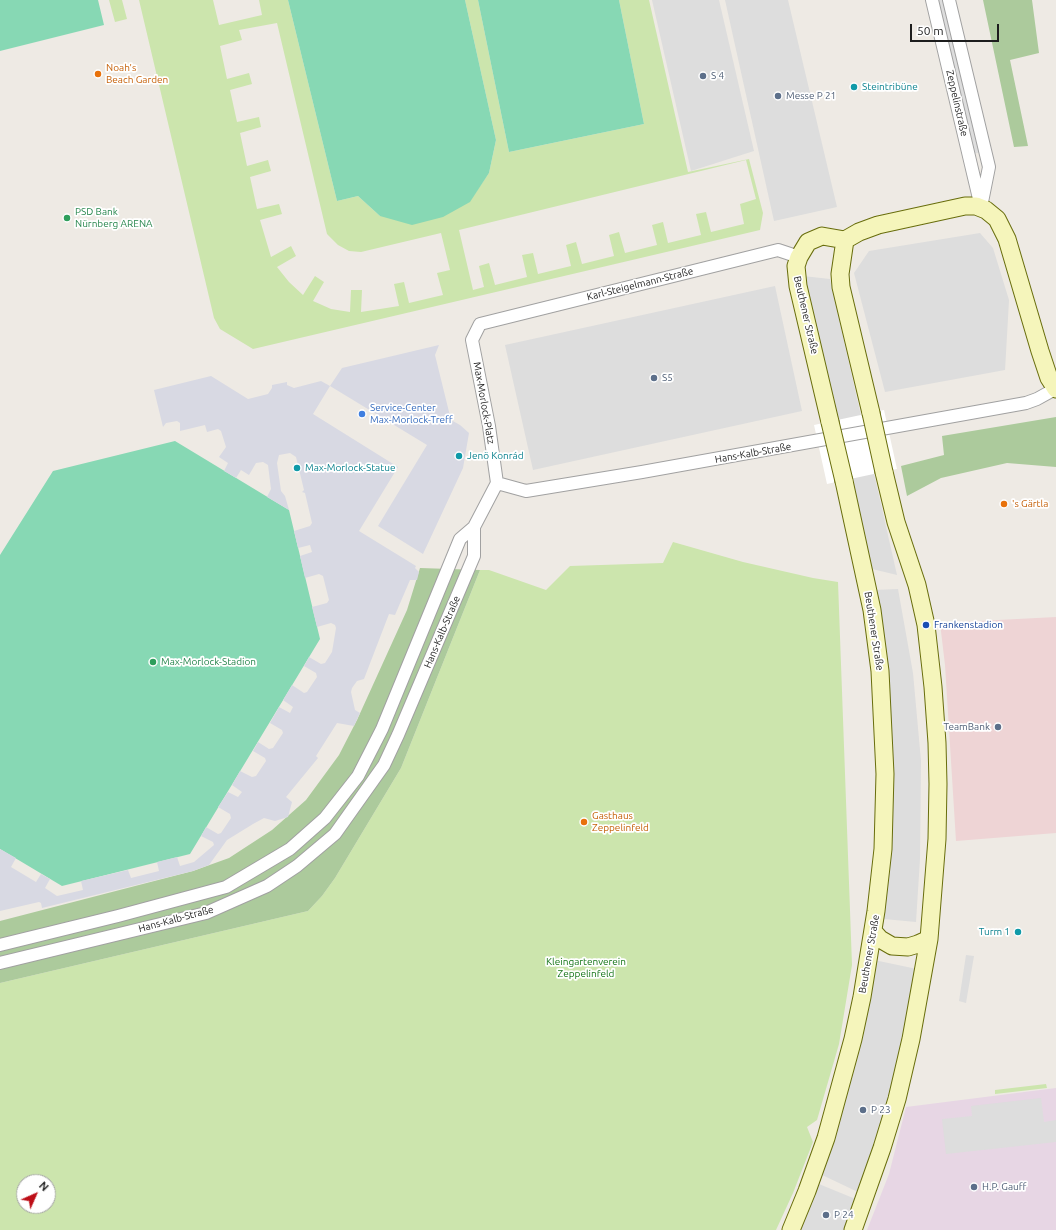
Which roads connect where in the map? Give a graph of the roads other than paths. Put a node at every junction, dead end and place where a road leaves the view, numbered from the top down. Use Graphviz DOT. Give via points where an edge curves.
graph roads {
  1 [pos="932,0"];
  2 [pos="949,0"];
  3 [pos="981,207"];
  4 [pos="845,240"];
  5 [pos="799,257"];
  6 [pos="480,324"];
  7 [pos="1056,389"];
  8 [pos="497,483"];
  9 [pos="474,527"];
  10 [pos="382,729"];
  11 [pos="398,735"];
  12 [pos="873,930"];
  13 [pos="929,939"];
  14 [pos="0,945"];
  15 [pos="0,963"];
  16 [pos="791,1230"];
  17 [pos="853,1230"];
  1 -- 3 [label="street, Zeppelinstraße"];
  2 -- 3 [label="street, Zeppelinstraße" via="989,167"];
  3 -- 4 [label="main road" via="965,206 878,224"];
  3 -- 7 [label="main road" via="997,219 1007,239 1040,351 1049,378"];
  4 -- 5 [label="main road, Beuthener Straße" via="822,236 808,242"];
  4 -- 13 [label="main road, bridge" via="840,274 841,287 896,522 917,585 926,625 933,687 938,784"];
  5 -- 6 [label="street, Karl-Steigelmann-Straße" via="778,250"];
  5 -- 12 [label="main road, Beuthener Straße, bridge" via="796,266 798,286 844,481 872,610 878,650 885,774 884,830"];
  6 -- 8 [label="street, Max-Morlock-Platz" via="472,340"];
  7 -- 8 [label="street, Hans-Kalb-Straße" via="1026,403 642,472 526,491"];
  8 -- 9 [label="street, Hans-Kalb-Straße"];
  9 -- 10 [label="street, Hans-Kalb-Straße" via="460,539"];
  9 -- 11 [label="street, Hans-Kalb-Straße" via="474,556"];
  10 -- 11 [label="street"];
  10 -- 14 [label="street, Hans-Kalb-Straße" via="358,776 325,818 290,850 226,887"];
  11 -- 15 [label="street, Hans-Kalb-Straße" via="384,765 335,834 297,866 267,886 206,913"];
  12 -- 13 [label="main road" via="880,939 892,946 908,947"];
  12 -- 16 [label="main road, Beuthener Straße" via="842,1083 819,1159"];
  13 -- 17 [label="main road" via="915,1022 897,1099"];
}
